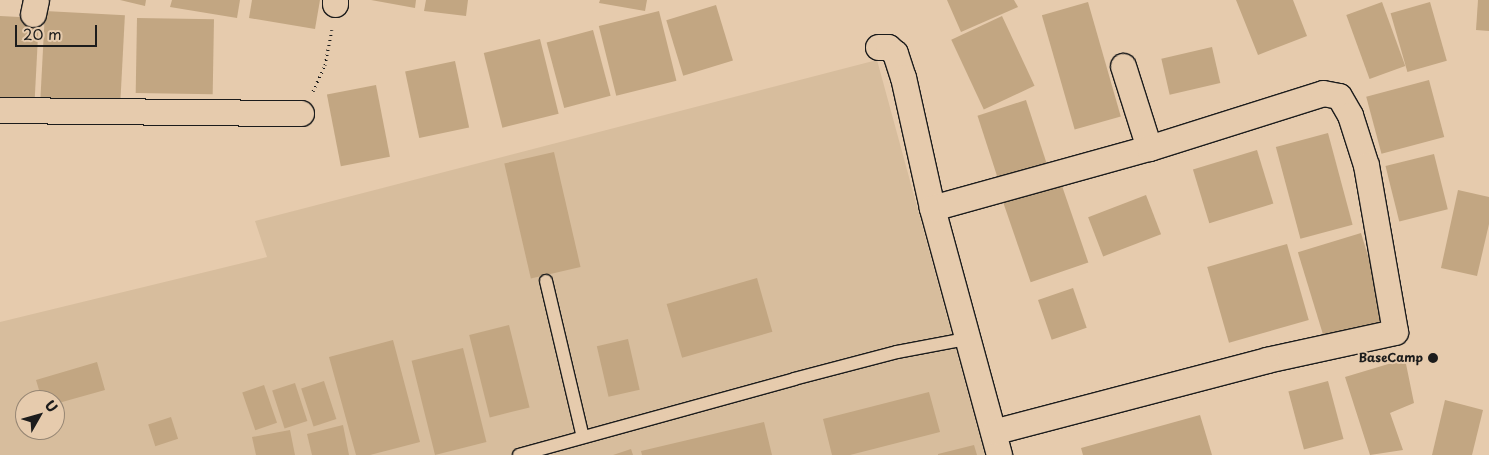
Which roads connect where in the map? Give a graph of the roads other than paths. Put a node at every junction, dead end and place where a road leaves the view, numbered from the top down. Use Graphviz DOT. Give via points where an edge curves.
graph roads {
  1 [pos="878,47"];
  2 [pos="1123,66"];
  3 [pos="0,110"];
  4 [pos="301,113"];
  5 [pos="1149,148"];
  6 [pos="932,208"];
  7 [pos="546,282"];
  8 [pos="966,339"];
  9 [pos="583,437"];
  10 [pos="996,444"];
  11 [pos="519,455"];
  1 -- 6 [label="street" via="888,47 895,53"];
  2 -- 5 [label="street"];
  3 -- 4 [label="street"];
  5 -- 6 [label="street"];
  5 -- 10 [label="street" via="1323,93 1339,96 1350,115 1366,165 1395,332 1267,360"];
  6 -- 8 [label="street"];
  7 -- 9 [label="lane"];
  8 -- 9 [label="lane" via="897,352"];
  8 -- 10 [label="street"];
  9 -- 11 [label="lane"];
}
